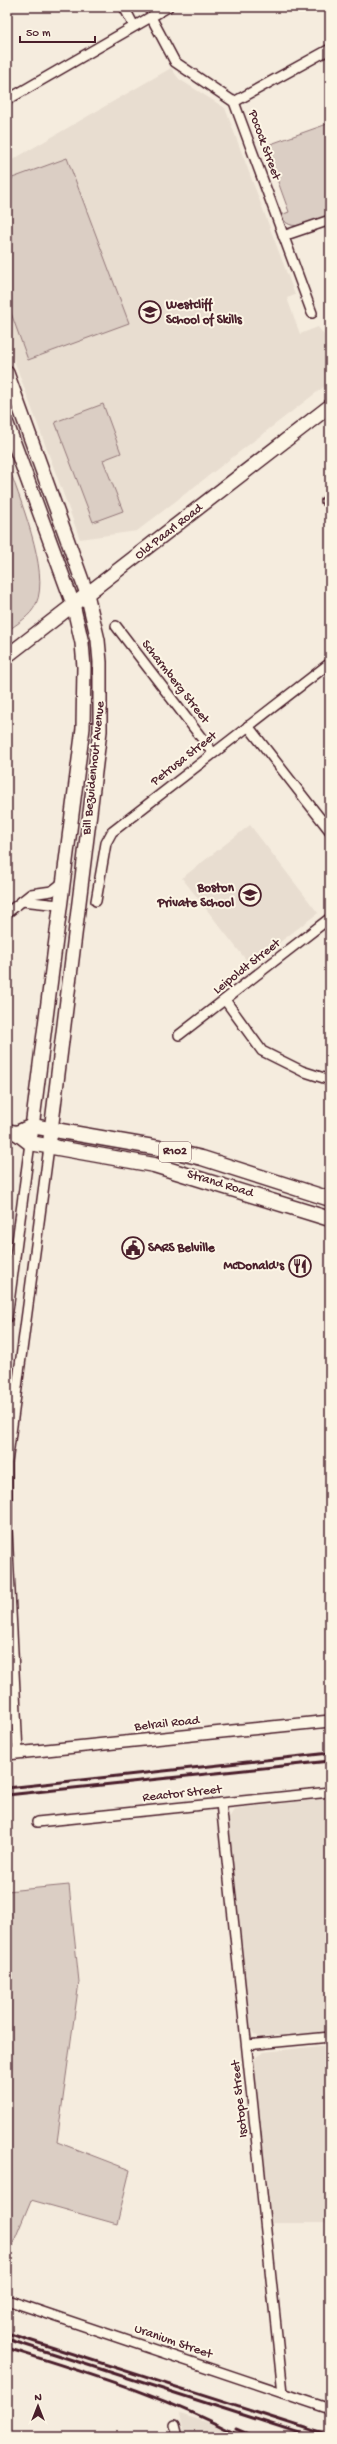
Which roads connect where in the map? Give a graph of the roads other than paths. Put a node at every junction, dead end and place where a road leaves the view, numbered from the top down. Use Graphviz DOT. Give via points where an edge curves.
graph roads {
  1 [pos="124,7"];
  2 [pos="168,7"];
  3 [pos="151,17"];
  4 [pos="134,26"];
  5 [pos="330,49"];
  6 [pos="7,100"];
  7 [pos="234,102"];
  8 [pos="330,220"];
  9 [pos="283,236"];
  10 [pos="312,313"];
  11 [pos="7,373"];
  12 [pos="330,406"];
  13 [pos="7,424"];
  14 [pos="87,594"];
  15 [pos="73,604"];
  16 [pos="116,626"];
  17 [pos="7,656"];
  18 [pos="330,662"];
  19 [pos="248,726"];
  20 [pos="213,753"];
  21 [pos="330,830"];
  22 [pos="84,856"];
  23 [pos="61,884"];
  24 [pos="22,901"];
  25 [pos="96,902"];
  26 [pos="59,905"];
  27 [pos="7,913"];
  28 [pos="330,918"];
  29 [pos="225,1000"];
  30 [pos="179,1035"];
  31 [pos="330,1080"];
  32 [pos="32,1126"];
  33 [pos="52,1128"];
  34 [pos="12,1132"];
  35 [pos="30,1144"];
  36 [pos="49,1147"];
  37 [pos="202,1158"];
  38 [pos="261,1197"];
  39 [pos="330,1199"];
  40 [pos="330,1219"];
  41 [pos="7,1318"];
  42 [pos="7,1530"];
  43 [pos="330,1720"];
  44 [pos="12,1753"];
  45 [pos="330,1792"];
  46 [pos="221,1803"];
  47 [pos="37,1822"];
  48 [pos="330,2037"];
  49 [pos="247,2045"];
  50 [pos="7,2300"];
  51 [pos="283,2393"];
  52 [pos="330,2409"];
  53 [pos="176,2425"];
  54 [pos="178,2437"];
  1 -- 4 [label="street"];
  2 -- 3 [label="street"];
  3 -- 4 [label="street"];
  3 -- 7 [label="street, Pocock Street" via="175,62"];
  4 -- 6 [label="street"];
  5 -- 7 [label="street"];
  7 -- 9 [label="street, Pocock Street"];
  8 -- 9 [label="street"];
  9 -- 10 [label="street, Pocock Street"];
  11 -- 14 [label="main road, Bill Bezuidenhout Avenue"];
  12 -- 14 [label="main road, Old Paarl Road"];
  13 -- 15 [label="main road, Bill Bezuidenhout Avenue"];
  14 -- 15 [label="main road, Old Paarl Road"];
  14 -- 22 [label="main road, Bill Bezuidenhout Avenue" via="98,640 102,706"];
  15 -- 17 [label="main road, Old Paarl Road"];
  15 -- 23 [label="main road, Bill Bezuidenhout Avenue" via="82,643 85,693 83,728"];
  16 -- 20 [label="street, Scharmberg Street"];
  18 -- 19 [label="street, Petrusa Street"];
  19 -- 20 [label="street, Petrusa Street"];
  19 -- 21 [label="street"];
  20 -- 25 [label="street, Petrusa Street" via="109,835"];
  22 -- 26 [label="main road" via="76,875 72,897"];
  22 -- 33 [label="main road, Bill Bezuidenhout Avenue"];
  23 -- 24 [label="street" via="52,891 31,894"];
  23 -- 26 [label="main road, Bill Bezuidenhout Avenue"];
  24 -- 26 [label="street"];
  24 -- 27 [label="street"];
  26 -- 32 [label="main road, Bill Bezuidenhout Avenue"];
  28 -- 29 [label="street, Leipoldt Street"];
  29 -- 30 [label="street, Leipoldt Street"];
  29 -- 31 [label="street" via="262,1050 302,1071"];
  32 -- 33 [label="main road, Strand Road / R102"];
  32 -- 34 [label="main road, Strand Road / R102"];
  32 -- 35 [label="main road, Bill Bezuidenhout Avenue"];
  33 -- 36 [label="main road, Bill Bezuidenhout Avenue"];
  33 -- 37 [label="main road, Strand Road / R102"];
  34 -- 35 [label="main road, Strand Road / R102"];
  35 -- 36 [label="main road, Strand Road / R102"];
  35 -- 41 [label="street"];
  36 -- 38 [label="main road, Strand Road / R102" via="154,1165"];
  36 -- 42 [label="street" via="7,1463"];
  37 -- 38 [label="main road" via="203,1169 246,1184"];
  37 -- 39 [label="main road, Strand Road / R102"];
  38 -- 40 [label="main road, Strand Road / R102"];
  42 -- 44 [label="street"];
  43 -- 44 [label="street, Belrail Road"];
  45 -- 46 [label="street, Reactor Street"];
  46 -- 47 [label="street, Reactor Street"];
  46 -- 49 [label="street, Isotope Street"];
  48 -- 49 [label="street"];
  49 -- 51 [label="street, Isotope Street"];
  50 -- 51 [label="street, Uranium Street"];
  51 -- 52 [label="street, Uranium Street"];
  53 -- 54 [label="street"];
}
